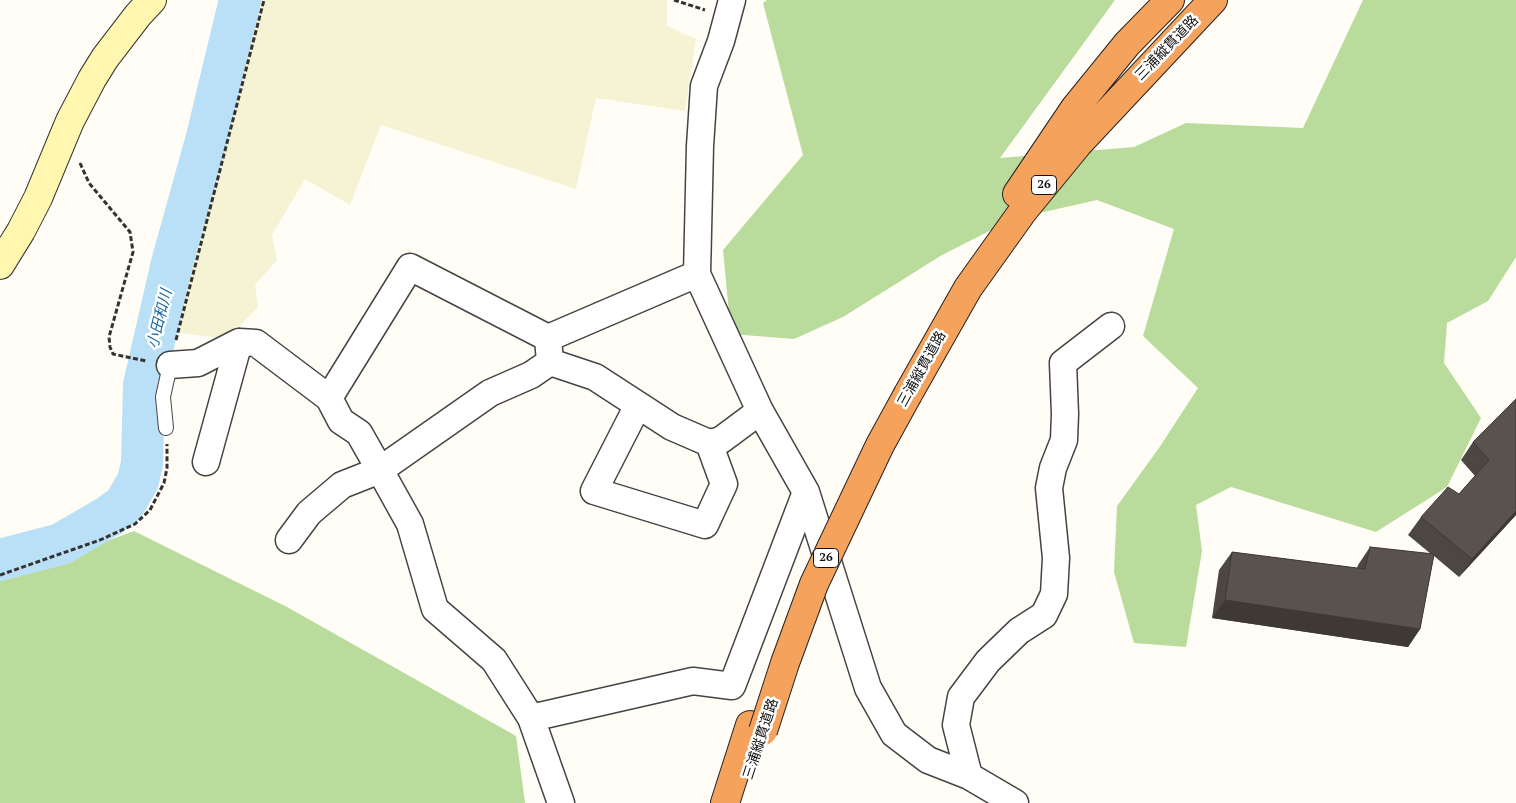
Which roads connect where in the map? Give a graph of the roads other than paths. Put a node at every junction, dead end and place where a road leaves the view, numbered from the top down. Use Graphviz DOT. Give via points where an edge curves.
graph roads {
  1 [pos="152,0"];
  2 [pos="1170,0"];
  3 [pos="1213,0"];
  4 [pos="730,9"];
  5 [pos="0,265"];
  6 [pos="697,274"];
  7 [pos="1111,326"];
  8 [pos="239,342"];
  9 [pos="549,350"];
  10 [pos="170,365"];
  11 [pos="902,391"];
  12 [pos="329,398"];
  13 [pos="638,405"];
  14 [pos="760,411"];
  15 [pos="166,428"];
  16 [pos="708,443"];
  17 [pos="206,462"];
  18 [pos="380,470"];
  19 [pos="806,492"];
  20 [pos="289,540"];
  21 [pos="531,718"];
  22 [pos="756,728"];
  23 [pos="969,776"];
  24 [pos="561,803"];
  25 [pos="724,803"];
  26 [pos="740,803"];
  27 [pos="1015,803"];
  1 -- 5 [label="street" via="92,80 21,231"];
  2 -- 11 [label="highway, 三浦縦貫道路 / 26" via="1127,44 1075,108 958,280"];
  3 -- 11 [label="highway, 三浦縦貫道路 / 26" via="1104,116 1023,211 968,288"];
  4 -- 6 [label="street" via="704,86"];
  6 -- 9 [label="street"];
  6 -- 14 [label="street"];
  7 -- 23 [label="street" via="1063,363 1064,440 1049,488 1056,558 1054,594 1044,615 1019,631 988,661 961,697 956,725"];
  8 -- 10 [label="street" via="198,363"];
  8 -- 12 [label="street" via="256,343"];
  8 -- 17 [label="street"];
  9 -- 12 [label="street" via="410,267"];
  9 -- 13 [label="street"];
  9 -- 18 [label="street" via="531,375 490,392"];
  10 -- 15 [label="lane" via="164,397"];
  11 -- 22 [label="highway, 三浦縦貫道路 / 26" via="868,438 822,534 785,624"];
  12 -- 18 [label="street" via="341,421 359,432"];
  13 -- 16 [label="street" via="672,427"];
  13 -- 16 [label="street" via="594,491 705,525 724,484"];
  14 -- 16 [label="street" via="721,440"];
  14 -- 19 [label="street"];
  18 -- 20 [label="street" via="342,485 308,513"];
  18 -- 21 [label="street" via="410,524 435,609 494,660"];
  19 -- 21 [label="street" via="732,686 693,681"];
  19 -- 23 [label="street" via="868,688 894,734 928,760"];
  21 -- 24 [label="street"];
  22 -- 25 [label="highway, 三浦縦貫道路 / 26"];
  22 -- 26 [label="highway, 三浦縦貫道路 / 26"];
  23 -- 27 [label="street"];
}
